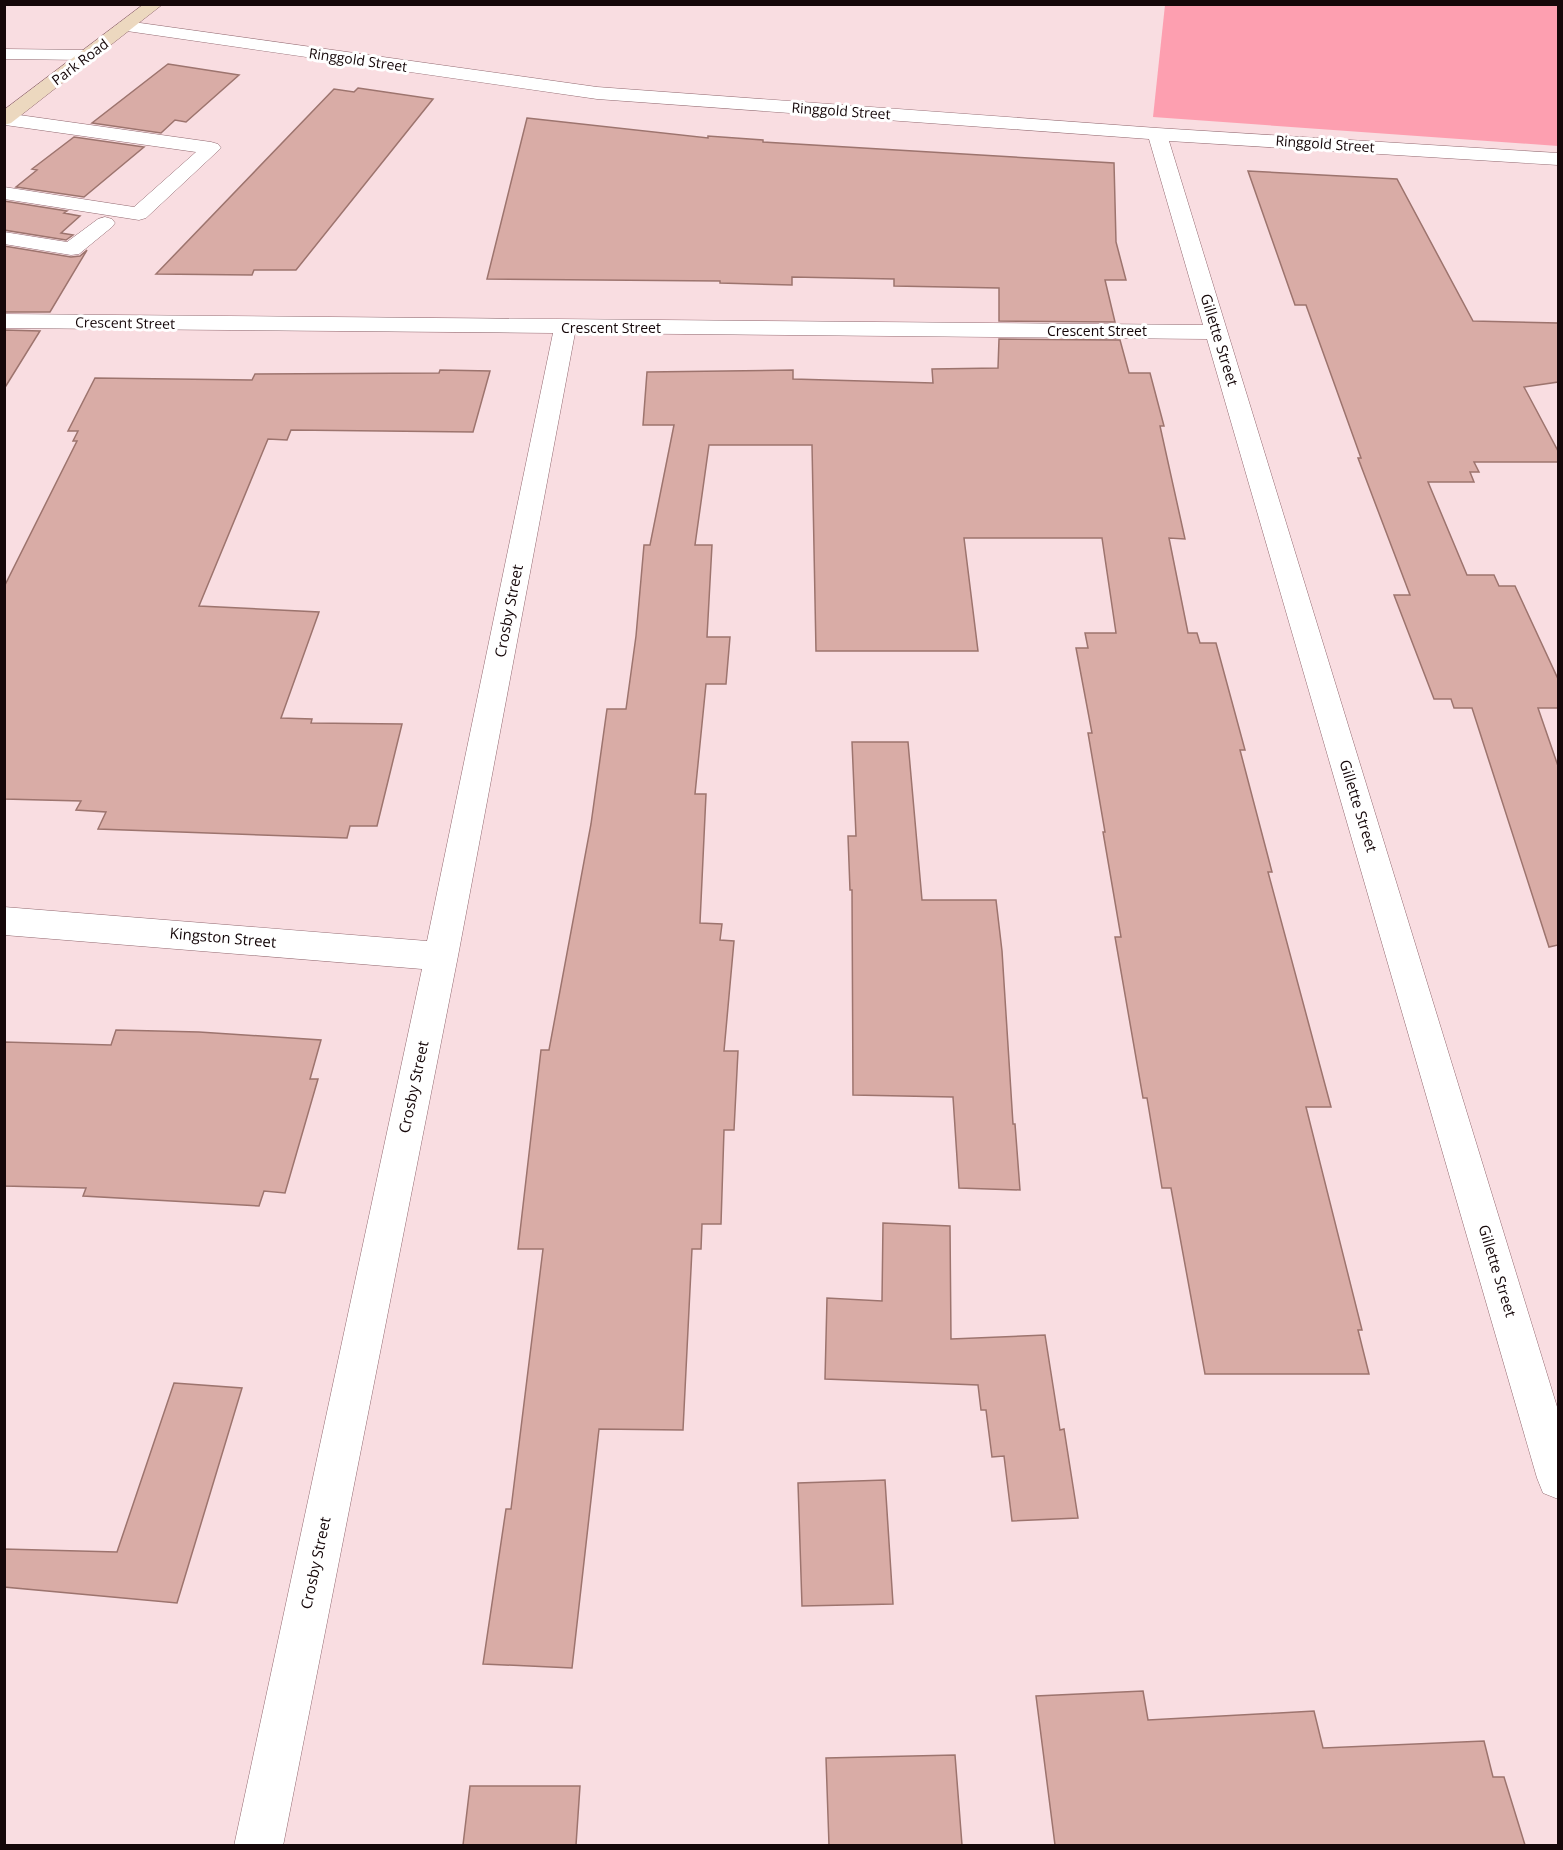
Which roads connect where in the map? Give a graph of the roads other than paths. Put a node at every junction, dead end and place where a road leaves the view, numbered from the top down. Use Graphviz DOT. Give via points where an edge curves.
graph roads {
  1 [pos="155,4"];
  2 [pos="126,26"];
  3 [pos="4,54"];
  4 [pos="88,55"];
  5 [pos="5,119"];
  6 [pos="1157,134"];
  7 [pos="1558,159"];
  8 [pos="4,193"];
  9 [pos="105,223"];
  10 [pos="4,238"];
  11 [pos="4,321"];
  12 [pos="565,328"];
  13 [pos="1217,332"];
  14 [pos="4,921"];
  15 [pos="441,956"];
  16 [pos="1558,1478"];
  17 [pos="258,1845"];
  1 -- 2 [label="main road, Park Road"];
  2 -- 4 [label="main road, Park Road"];
  2 -- 6 [label="street, Ringgold Street" via="597,93"];
  3 -- 4 [label="street"];
  4 -- 5 [label="main road, Park Road"];
  5 -- 8 [label="street" via="211,148 139,214"];
  6 -- 7 [label="street, Ringgold Street"];
  6 -- 13 [label="street, Gillette Street"];
  9 -- 10 [label="street" via="71,249"];
  11 -- 12 [label="street, Crescent Street"];
  12 -- 13 [label="street, Crescent Street"];
  12 -- 15 [label="street, Crosby Street"];
  13 -- 16 [label="street, Gillette Street"];
  14 -- 15 [label="street, Kingston Street"];
  15 -- 17 [label="street, Crosby Street"];
}
